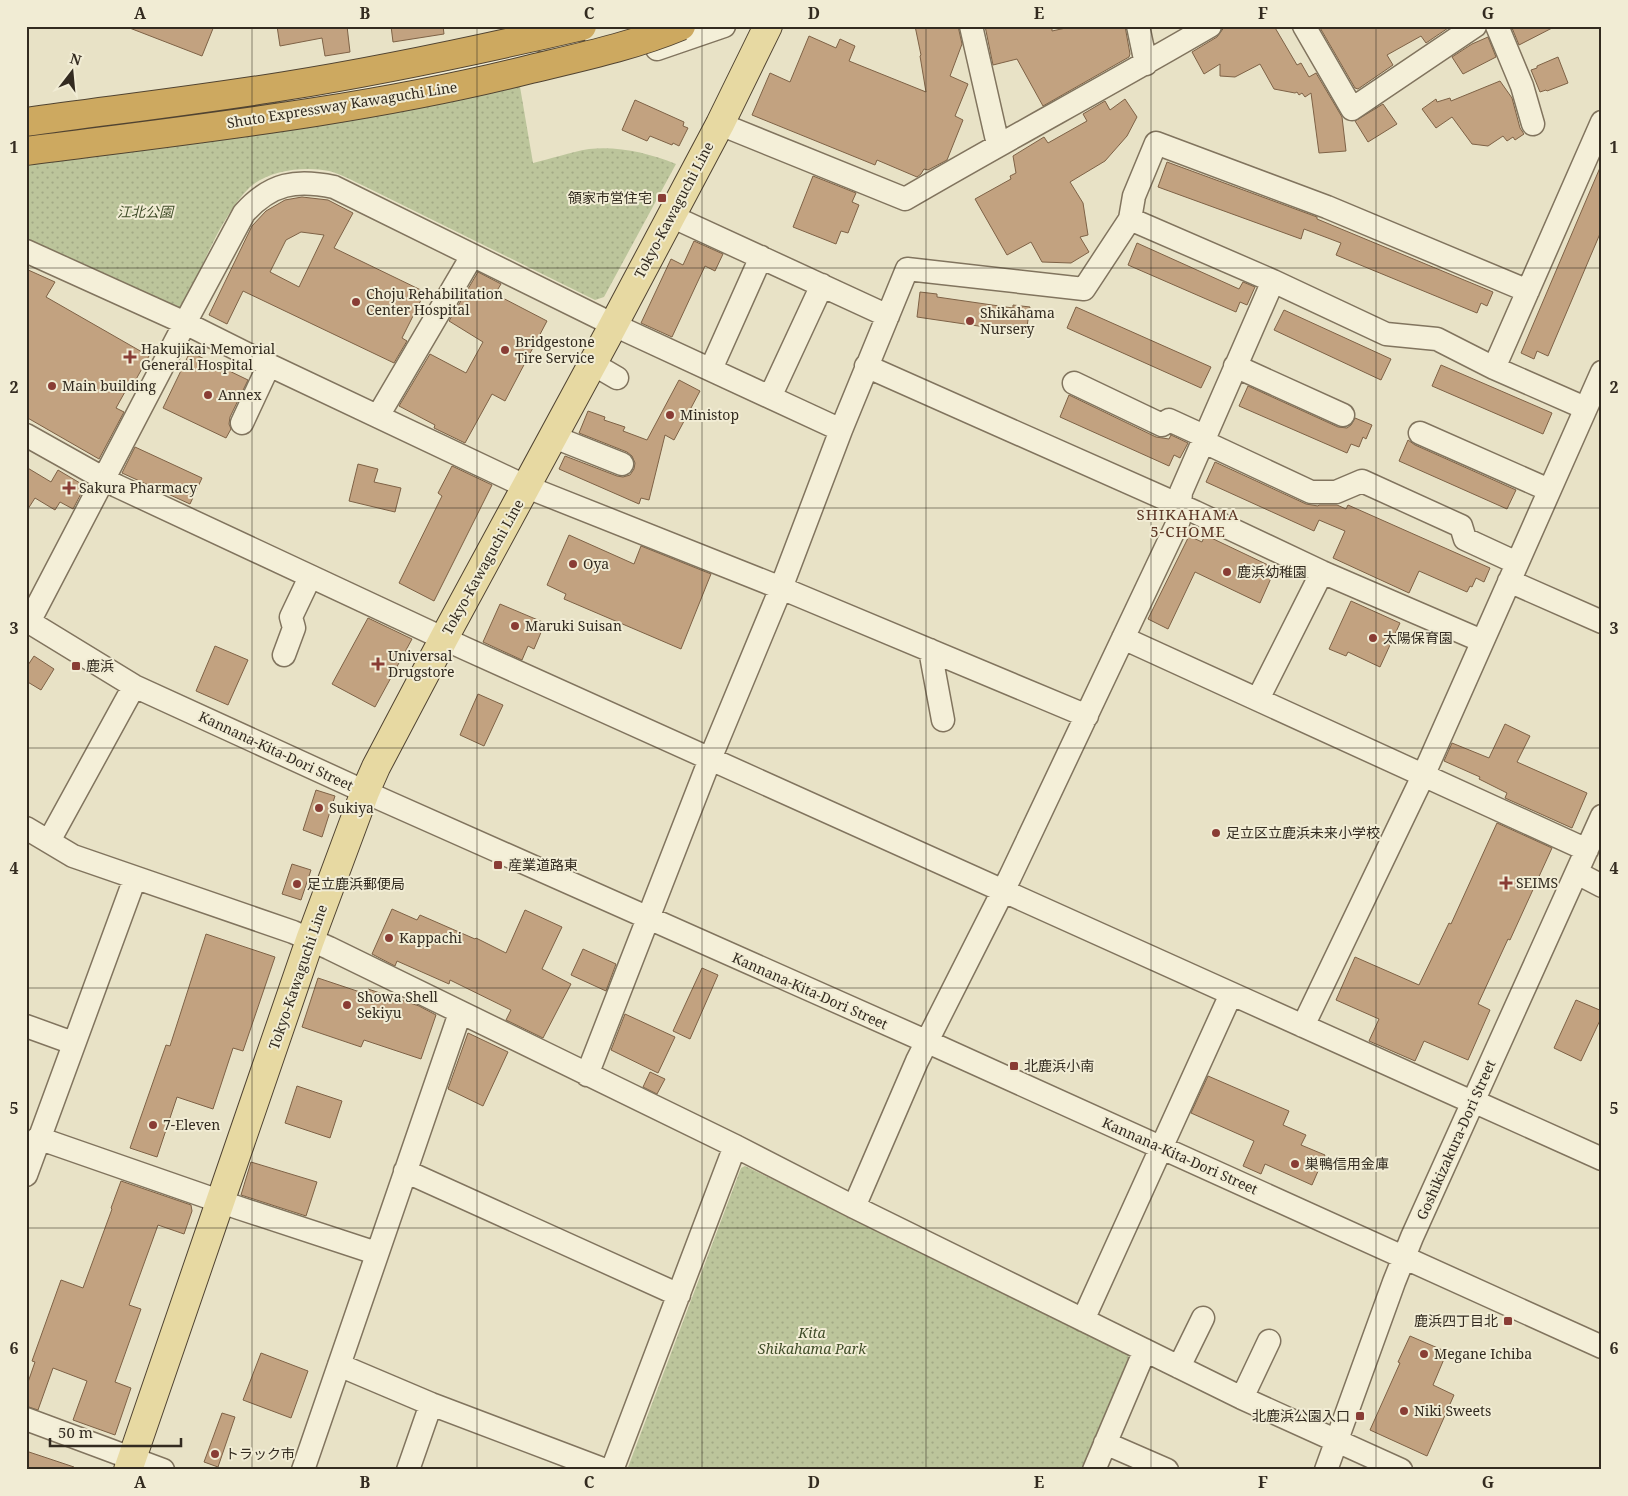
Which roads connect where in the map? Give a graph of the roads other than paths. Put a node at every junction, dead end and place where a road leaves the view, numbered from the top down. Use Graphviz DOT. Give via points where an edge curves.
graph roads {
  1 [pos="568,26"];
  2 [pos="582,26"];
  3 [pos="680,26"];
  4 [pos="724,26"];
  5 [pos="768,26"];
  6 [pos="971,26"];
  7 [pos="1138,26"];
  8 [pos="1210,26"];
  9 [pos="1304,26"];
  10 [pos="1475,26"];
  11 [pos="1497,26"];
  12 [pos="502,61"];
  13 [pos="1146,64"];
  14 [pos="26,122"];
  15 [pos="1602,122"];
  16 [pos="720,124"];
  17 [pos="1533,124"];
  18 [pos="26,136"];
  19 [pos="1000,144"];
  20 [pos="26,151"];
  21 [pos="671,216"];
  22 [pos="1130,219"];
  23 [pos="26,251"];
  24 [pos="472,256"];
  25 [pos="761,257"];
  26 [pos="1272,282"];
  27 [pos="822,285"];
  28 [pos="1528,291"];
  29 [pos="888,316"];
  30 [pos="185,323"];
  31 [pos="614,325"];
  32 [pos="593,364"];
  33 [pos="269,365"];
  34 [pos="866,366"];
  35 [pos="1235,366"];
  36 [pos="1494,368"];
  37 [pos="711,369"];
  38 [pos="1602,372"];
  39 [pos="617,378"];
  40 [pos="1074,383"];
  41 [pos="770,397"];
  42 [pos="1585,408"];
  43 [pos="1343,415"];
  44 [pos="378,416"];
  45 [pos="242,423"];
  46 [pos="841,430"];
  47 [pos="1420,432"];
  48 [pos="26,435"];
  49 [pos="554,436"];
  50 [pos="1203,439"];
  51 [pos="622,464"];
  52 [pos="104,480"];
  53 [pos="527,487"];
  54 [pos="1549,490"];
  55 [pos="1180,506"];
  56 [pos="1322,572"];
  57 [pos="1513,572"];
  58 [pos="310,577"];
  59 [pos="781,588"];
  60 [pos="28,621"];
  61 [pos="1602,622"];
  62 [pos="444,638"];
  63 [pos="1123,638"];
  64 [pos="1482,641"];
  65 [pos="930,650"];
  66 [pos="284,655"];
  67 [pos="134,686"];
  68 [pos="1258,699"];
  69 [pos="1087,716"];
  70 [pos="943,720"];
  71 [pos="710,759"];
  72 [pos="1423,776"];
  73 [pos="364,792"];
  74 [pos="1602,816"];
  75 [pos="26,828"];
  76 [pos="49,842"];
  77 [pos="1587,850"];
  78 [pos="1576,873"];
  79 [pos="135,878"];
  80 [pos="1602,886"];
  81 [pos="1004,890"];
  82 [pos="648,919"];
  83 [pos="310,940"];
  84 [pos="1231,994"];
  85 [pos="460,1013"];
  86 [pos="26,1026"];
  87 [pos="1303,1026"];
  88 [pos="927,1042"];
  89 [pos="73,1043"];
  90 [pos="587,1075"];
  91 [pos="1472,1102"];
  92 [pos="33,1145"];
  93 [pos="735,1146"];
  94 [pos="1161,1148"];
  95 [pos="1602,1159"];
  96 [pos="405,1171"];
  97 [pos="26,1175"];
  98 [pos="221,1202"];
  99 [pos="854,1207"];
  100 [pos="376,1253"];
  101 [pos="1403,1258"];
  102 [pos="679,1294"];
  103 [pos="1203,1318"];
  104 [pos="1083,1320"];
  105 [pos="1269,1341"];
  106 [pos="1602,1347"];
  107 [pos="1145,1350"];
  108 [pos="339,1365"];
  109 [pos="1179,1367"];
  110 [pos="1242,1398"];
  111 [pos="431,1404"];
  112 [pos="26,1419"];
  113 [pos="1336,1440"];
  114 [pos="1106,1443"];
  115 [pos="130,1464"];
  116 [pos="163,1470"];
  117 [pos="302,1470"];
  118 [pos="408,1470"];
  119 [pos="605,1470"];
  120 [pos="612,1470"];
  121 [pos="1094,1470"];
  122 [pos="1167,1470"];
  123 [pos="1326,1470"];
  124 [pos="1401,1470"];
  1 -- 12 [label="street"];
  2 -- 14 [label="highway, Shuto Expressway Kawaguchi Line, bridge" via="404,65 302,83"];
  3 -- 20 [label="highway, Shuto Expressway Kawaguchi Line, bridge" via="595,54 393,100 289,117"];
  4 -- 12 [label="street" via="635,56 589,64"];
  5 -- 16 [label="main road, Tokyo-Kawaguchi Line"];
  6 -- 19 [label="street"];
  7 -- 13 [label="street"];
  8 -- 13 [label="street"];
  9 -- 10 [label="street" via="1352,108"];
  11 -- 17 [label="street" via="1522,86"];
  12 -- 18 [label="street" via="386,84"];
  13 -- 19 [label="street"];
  15 -- 28 [label="street"];
  16 -- 19 [label="street" via="906,199"];
  16 -- 21 [label="main road, Tokyo-Kawaguchi Line"];
  21 -- 25 [label="street"];
  21 -- 31 [label="main road, Tokyo-Kawaguchi Line"];
  22 -- 26 [label="street"];
  22 -- 28 [label="street" via="1134,196 1156,143 1327,207"];
  22 -- 29 [label="street" via="1084,289 907,269"];
  23 -- 30 [label="street"];
  24 -- 30 [label="street" via="334,187 302,182 267,192 244,213"];
  24 -- 31 [label="street"];
  24 -- 44 [label="street"];
  25 -- 27 [label="street"];
  25 -- 37 [label="street"];
  26 -- 35 [label="street"];
  26 -- 36 [label="street" via="1386,334 1437,339"];
  27 -- 29 [label="street"];
  27 -- 41 [label="street"];
  28 -- 36 [label="street"];
  29 -- 34 [label="street"];
  30 -- 33 [label="street"];
  30 -- 52 [label="street"];
  31 -- 32 [label="main road, Tokyo-Kawaguchi Line"];
  31 -- 37 [label="street" via="657,356"];
  32 -- 39 [label="street"];
  32 -- 49 [label="main road, Tokyo-Kawaguchi Line"];
  33 -- 44 [label="street"];
  33 -- 45 [label="street"];
  34 -- 46 [label="street"];
  34 -- 55 [label="street"];
  35 -- 43 [label="street"];
  35 -- 50 [label="street"];
  36 -- 42 [label="street"];
  37 -- 41 [label="street"];
  38 -- 42 [label="street"];
  40 -- 50 [label="street" via="1162,424 1169,420"];
  41 -- 46 [label="street"];
  42 -- 54 [label="street"];
  44 -- 53 [label="street"];
  46 -- 59 [label="street"];
  47 -- 54 [label="street"];
  48 -- 52 [label="street"];
  49 -- 51 [label="street"];
  49 -- 53 [label="main road, Tokyo-Kawaguchi Line"];
  50 -- 55 [label="street" via="1181,492"];
  50 -- 57 [label="street" via="1311,492 1336,492 1362,481 1461,526 1465,539"];
  52 -- 58 [label="street"];
  52 -- 60 [label="street"];
  53 -- 59 [label="street"];
  53 -- 62 [label="main road, Tokyo-Kawaguchi Line"];
  54 -- 57 [label="street"];
  55 -- 56 [label="street"];
  55 -- 63 [label="street" via="1179,520"];
  56 -- 64 [label="street"];
  56 -- 68 [label="street"];
  57 -- 61 [label="street"];
  57 -- 64 [label="street"];
  58 -- 62 [label="street"];
  58 -- 66 [label="street" via="291,617 294,628"];
  59 -- 65 [label="street"];
  59 -- 71 [label="street"];
  60 -- 67 [label="street, Kannana-Kita-Dori Street"];
  62 -- 71 [label="street"];
  62 -- 73 [label="main road, Tokyo-Kawaguchi Line"];
  63 -- 68 [label="street"];
  63 -- 69 [label="street"];
  64 -- 72 [label="street"];
  65 -- 69 [label="street"];
  65 -- 70 [label="street"];
  67 -- 73 [label="street, Kannana-Kita-Dori Street"];
  67 -- 76 [label="street"];
  68 -- 72 [label="street"];
  69 -- 81 [label="street"];
  71 -- 81 [label="street"];
  71 -- 82 [label="street"];
  72 -- 77 [label="street"];
  72 -- 87 [label="street"];
  73 -- 82 [label="street, Kannana-Kita-Dori Street"];
  73 -- 83 [label="main road, Tokyo-Kawaguchi Line"];
  74 -- 77 [label="street, Goshikizakura-Dori Street"];
  75 -- 76 [label="street"];
  76 -- 79 [label="street" via="73,856"];
  77 -- 78 [label="street, Goshikizakura-Dori Street"];
  78 -- 80 [label="street"];
  78 -- 91 [label="street, Goshikizakura-Dori Street"];
  79 -- 83 [label="street"];
  79 -- 89 [label="street"];
  81 -- 84 [label="street"];
  81 -- 88 [label="street"];
  82 -- 88 [label="street, Kannana-Kita-Dori Street"];
  82 -- 90 [label="street"];
  83 -- 85 [label="street"];
  83 -- 98 [label="main road, Tokyo-Kawaguchi Line"];
  84 -- 87 [label="street"];
  84 -- 94 [label="street"];
  85 -- 90 [label="street"];
  85 -- 96 [label="street"];
  86 -- 89 [label="street"];
  87 -- 91 [label="street"];
  88 -- 94 [label="street, Kannana-Kita-Dori Street"];
  88 -- 99 [label="street"];
  89 -- 92 [label="street"];
  90 -- 93 [label="street"];
  91 -- 95 [label="street"];
  91 -- 101 [label="street, Goshikizakura-Dori Street"];
  92 -- 97 [label="street"];
  92 -- 98 [label="street"];
  93 -- 99 [label="street"];
  93 -- 102 [label="street"];
  94 -- 101 [label="street, Kannana-Kita-Dori Street"];
  94 -- 104 [label="street"];
  96 -- 100 [label="street"];
  96 -- 102 [label="street"];
  98 -- 100 [label="street"];
  98 -- 115 [label="main road, Tokyo-Kawaguchi Line"];
  99 -- 104 [label="street"];
  100 -- 108 [label="street"];
  101 -- 106 [label="street, Kannana-Kita-Dori Street"];
  101 -- 113 [label="street, Goshikizakura-Dori Street"];
  102 -- 120 [label="street"];
  103 -- 109 [label="street"];
  104 -- 107 [label="street"];
  105 -- 110 [label="street"];
  107 -- 109 [label="street"];
  107 -- 114 [label="street"];
  108 -- 111 [label="street"];
  108 -- 117 [label="street"];
  109 -- 110 [label="street"];
  110 -- 113 [label="street"];
  111 -- 118 [label="street"];
  111 -- 119 [label="street"];
  112 -- 115 [label="street"];
  113 -- 123 [label="street, Goshikizakura-Dori Street"];
  113 -- 124 [label="street"];
  114 -- 121 [label="street"];
  114 -- 122 [label="street"];
  115 -- 116 [label="street"];
}
